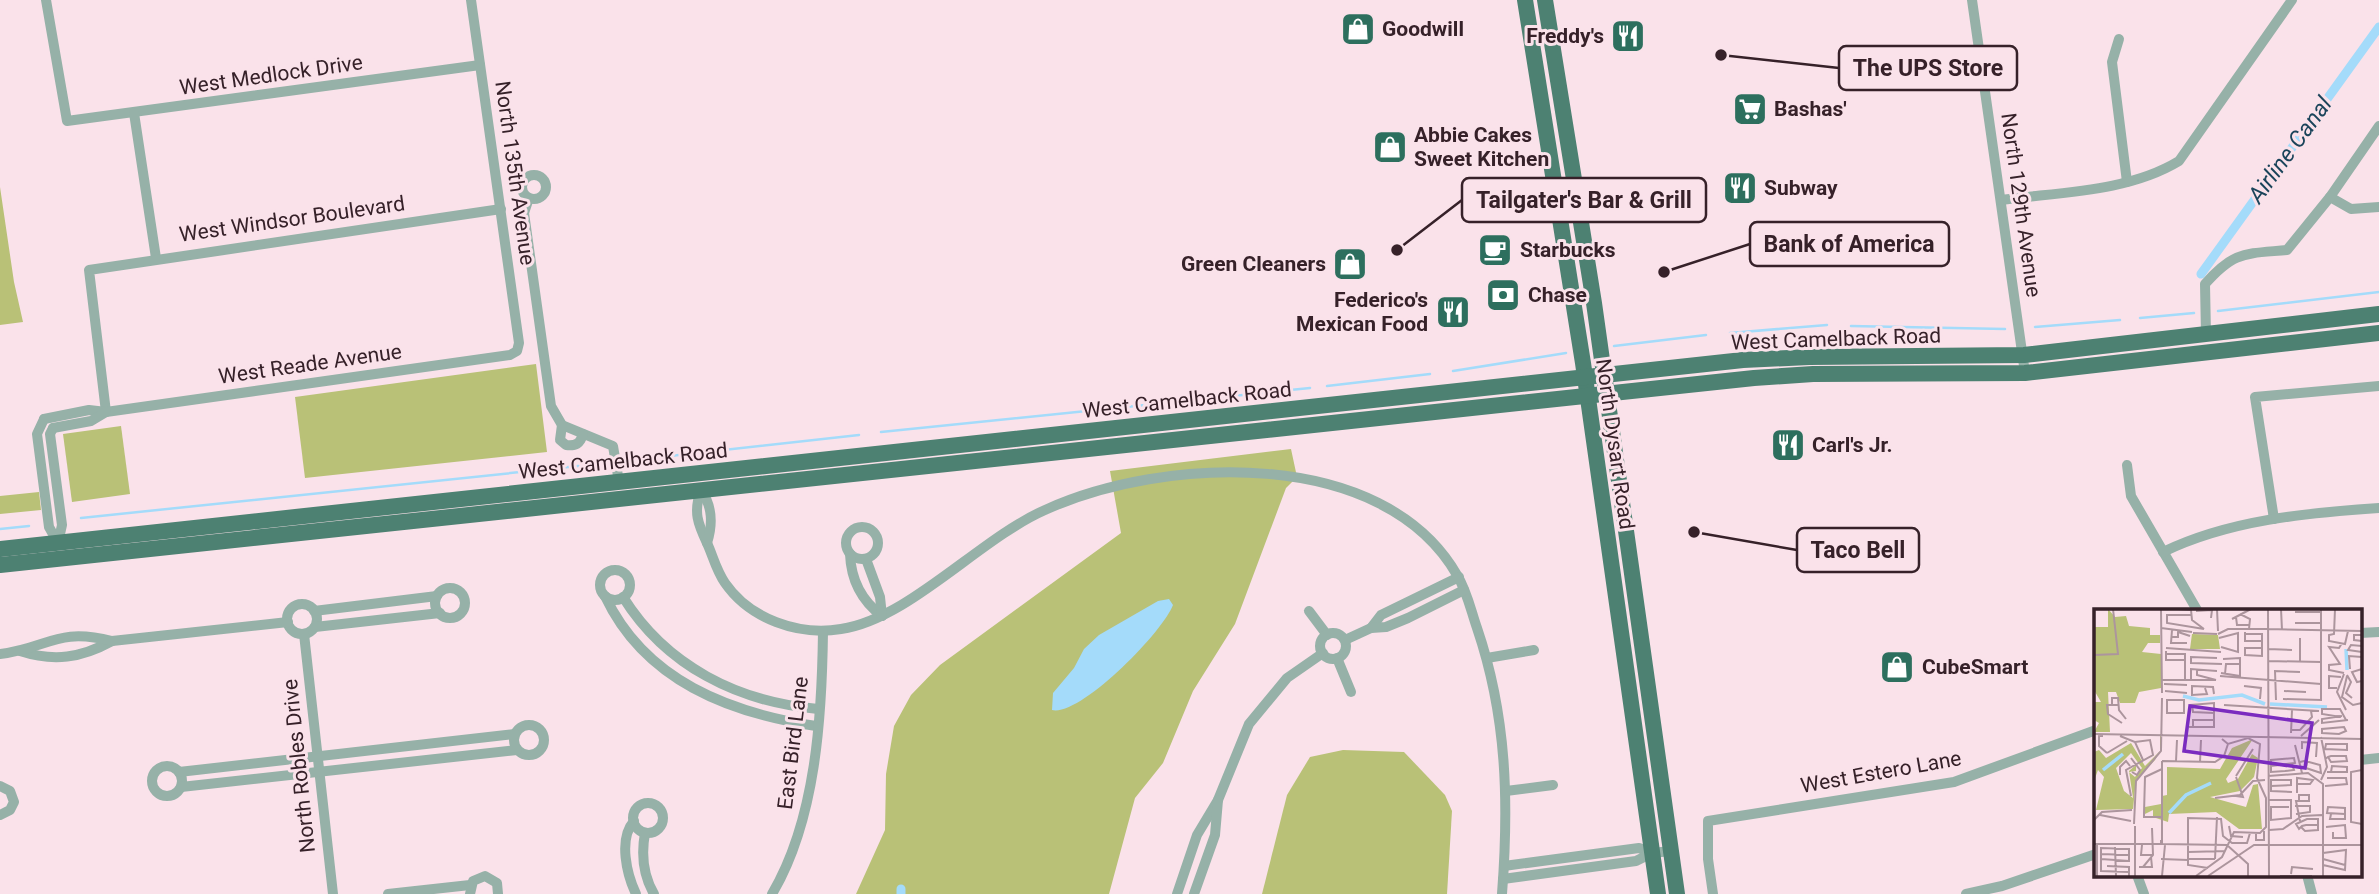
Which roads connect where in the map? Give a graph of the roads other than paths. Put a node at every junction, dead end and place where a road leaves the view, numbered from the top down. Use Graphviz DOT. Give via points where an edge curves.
graph roads {
  1 [pos="46,0"];
  2 [pos="471,0"];
  3 [pos="1525,0"];
  4 [pos="1545,0"];
  5 [pos="1972,0"];
  6 [pos="2292,0"];
  7 [pos="2119,39"];
  8 [pos="480,65"];
  9 [pos="134,113"];
  10 [pos="1565,122"];
  11 [pos="1545,125"];
  12 [pos="2379,126"];
  13 [pos="2127,182"];
  14 [pos="2330,197"];
  15 [pos="529,198"];
  16 [pos="2001,200"];
  17 [pos="2379,208"];
  18 [pos="501,209"];
  19 [pos="156,258"];
  20 [pos="2379,314"];
  21 [pos="2206,328"];
  22 [pos="2379,332"];
  23 [pos="517,351"];
  24 [pos="2024,355"];
  25 [pos="2025,373"];
  26 [pos="1604,376"];
  27 [pos="1585,378"];
  28 [pos="2379,386"];
  29 [pos="1606,394"];
  30 [pos="1587,395"];
  31 [pos="106,412"];
  32 [pos="1321,416"];
  33 [pos="80,417"];
  34 [pos="44,419"];
  35 [pos="562,425"];
  36 [pos="53,428"];
  37 [pos="583,434"];
  38 [pos="2127,465"];
  39 [pos="618,474"];
  40 [pos="700,482"];
  41 [pos="2379,508"];
  42 [pos="2274,519"];
  43 [pos="0,549"];
  44 [pos="59,551"];
  45 [pos="2163,552"];
  46 [pos="850,554"];
  47 [pos="866,559"];
  48 [pos="0,565"];
  49 [pos="1459,577"];
  50 [pos="1464,590"];
  51 [pos="437,596"];
  52 [pos="605,596"];
  53 [pos="623,597"];
  54 [pos="375,604"];
  55 [pos="2196,609"];
  56 [pos="314,611"];
  57 [pos="1309,611"];
  58 [pos="440,613"];
  59 [pos="882,617"];
  60 [pos="377,620"];
  61 [pos="288,622"];
  62 [pos="315,627"];
  63 [pos="1371,628"];
  64 [pos="823,631"];
  65 [pos="304,634"];
  66 [pos="1326,635"];
  67 [pos="1345,640"];
  68 [pos="112,641"];
  69 [pos="1534,650"];
  70 [pos="20,651"];
  71 [pos="1323,653"];
  72 [pos="0,654"];
  73 [pos="675,655"];
  74 [pos="1337,658"];
  75 [pos="1487,658"];
  76 [pos="663,668"];
  77 [pos="1352,692"];
  78 [pos="745,694"];
  79 [pos="818,709"];
  80 [pos="741,710"];
  81 [pos="816,726"];
  82 [pos="2094,730"];
  83 [pos="515,734"];
  84 [pos="459,741"];
  85 [pos="393,748"];
  86 [pos="517,750"];
  87 [pos="461,756"];
  88 [pos="318,757"];
  89 [pos="396,763"];
  90 [pos="241,765"];
  91 [pos="179,772"];
  92 [pos="320,772"];
  93 [pos="243,780"];
  94 [pos="1553,785"];
  95 [pos="0,786"];
  96 [pos="181,787"];
  97 [pos="1506,791"];
  98 [pos="1218,800"];
  99 [pos="0,815"];
  100 [pos="634,821"];
  101 [pos="645,833"];
  102 [pos="1671,851"];
  103 [pos="1652,853"];
  104 [pos="2094,854"];
  105 [pos="644,865"];
  106 [pos="1504,866"];
  107 [pos="627,868"];
  108 [pos="2137,876"];
  109 [pos="2307,876"];
  110 [pos="1503,879"];
  111 [pos="470,890"];
  112 [pos="412,893"];
  113 [pos="333,894"];
  114 [pos="388,894"];
  115 [pos="498,894"];
  116 [pos="636,894"];
  117 [pos="654,894"];
  118 [pos="772,894"];
  119 [pos="1177,894"];
  120 [pos="1194,894"];
  121 [pos="1502,894"];
  122 [pos="1658,894"];
  123 [pos="1677,894"];
  124 [pos="1713,894"];
  125 [pos="1966,894"];
  126 [pos="2144,894"];
  127 [pos="2312,894"];
  1 -- 9 [label="street, West Medlock Drive" via="67,121"];
  2 -- 8 [label="street, North 135th Avenue"];
  3 -- 11 [label="main road, North Dysart Road"];
  4 -- 10 [label="main road, North Dysart Road"];
  5 -- 16 [label="street, North 129th Avenue"];
  6 -- 13 [label="street" via="2179,161 2155,176"];
  7 -- 13 [label="street" via="2112,62"];
  8 -- 9 [label="street, West Medlock Drive"];
  8 -- 18 [label="street, North 135th Avenue"];
  9 -- 19 [label="street"];
  10 -- 11 [label="main road"];
  10 -- 26 [label="main road, North Dysart Road"];
  11 -- 27 [label="main road, North Dysart Road"];
  12 -- 14 [label="street"];
  13 -- 16 [label="street"];
  14 -- 17 [label="street" via="2351,209"];
  14 -- 21 [label="street" via="2287,250 2241,255 2225,262 2205,284"];
  15 -- 35 [label="street" via="524,213 551,406"];
  16 -- 24 [label="street, North 129th Avenue"];
  18 -- 19 [label="street, West Windsor Boulevard"];
  18 -- 23 [label="street, North 135th Avenue"];
  19 -- 31 [label="street, West Windsor Boulevard" via="89,270"];
  20 -- 21 [label="main road, West Camelback Road"];
  21 -- 24 [label="main road, West Camelback Road"];
  22 -- 25 [label="main road, West Camelback Road"];
  23 -- 31 [label="street, West Reade Avenue"];
  24 -- 25 [label="street, North 129th Avenue"];
  24 -- 26 [label="main road, West Camelback Road" via="1779,357"];
  25 -- 29 [label="main road, West Camelback Road" via="1796,374"];
  26 -- 27 [label="main road, West Camelback Road"];
  26 -- 29 [label="main road, North Dysart Road"];
  27 -- 30 [label="main road, North Dysart Road"];
  27 -- 32 [label="main road, West Camelback Road"];
  28 -- 42 [label="street" via="2255,397"];
  29 -- 30 [label="main road, West Camelback Road"];
  29 -- 102 [label="main road, North Dysart Road"];
  30 -- 32 [label="main road, West Camelback Road"];
  30 -- 103 [label="main road, North Dysart Road"];
  31 -- 33 [label="street, West Reade Avenue"];
  32 -- 40 [label="main road, West Camelback Road"];
  33 -- 34 [label="street, West Reade Avenue"];
  33 -- 36 [label="street, West Reade Avenue"];
  34 -- 36 [label="street"];
  34 -- 44 [label="street" via="37,434 49,527"];
  35 -- 37 [label="street"];
  35 -- 37 [label="street" via="560,440 566,445 581,442"];
  36 -- 44 [label="street" via="50,434 62,525"];
  37 -- 39 [label="street" via="607,441 615,453"];
  38 -- 45 [label="street" via="2131,496"];
  39 -- 40 [label="main road, West Camelback Road"];
  39 -- 44 [label="main road, West Camelback Road"];
  40 -- 44 [label="main road, West Camelback Road"];
  40 -- 64 [label="street" via="711,514 708,543 724,582 748,607 779,624"];
  41 -- 42 [label="street"];
  42 -- 45 [label="street" via="2207,533"];
  43 -- 44 [label="main road, West Camelback Road"];
  44 -- 48 [label="main road, West Camelback Road"];
  45 -- 55 [label="street"];
  46 -- 47 [label="street"];
  46 -- 47 [label="street" via="846,545 849,535 856,528 867,528 878,544"];
  46 -- 59 [label="street" via="853,576 867,605"];
  47 -- 59 [label="street"];
  49 -- 50 [label="street"];
  49 -- 59 [label="street" via="1443,553 1406,519 1359,496 1327,484 1273,474 1192,473 1091,493 1045,510 1018,523"];
  49 -- 63 [label="street" via="1387,612"];
  50 -- 63 [label="street" via="1408,618"];
  50 -- 75 [label="street"];
  51 -- 54 [label="street"];
  51 -- 58 [label="street"];
  51 -- 58 [label="street" via="452,588 464,600 457,616"];
  52 -- 53 [label="street" via="612,600"];
  52 -- 53 [label="street" via="600,583 613,570 628,580"];
  52 -- 76 [label="street" via="626,630"];
  53 -- 73 [label="street" via="640,623"];
  54 -- 56 [label="street"];
  54 -- 60 [label="street"];
  56 -- 61 [label="street" via="299,605 289,613"];
  56 -- 62 [label="street"];
  57 -- 66 [label="street"];
  58 -- 60 [label="street"];
  59 -- 64 [label="street"];
  60 -- 62 [label="street"];
  61 -- 65 [label="street"];
  61 -- 68 [label="street"];
  62 -- 65 [label="street"];
  63 -- 67 [label="street"];
  64 -- 79 [label="street, East Bird Lane"];
  65 -- 88 [label="street, North Robles Drive"];
  66 -- 67 [label="street" via="1336,633"];
  66 -- 71 [label="street"];
  67 -- 74 [label="street" via="1346,648"];
  68 -- 70 [label="street" via="65,635"];
  68 -- 70 [label="street" via="66,658"];
  69 -- 75 [label="street"];
  70 -- 72 [label="street"];
  71 -- 74 [label="street"];
  71 -- 98 [label="street" via="1287,678 1249,724"];
  73 -- 76 [label="street"];
  73 -- 78 [label="street"];
  74 -- 77 [label="street"];
  75 -- 97 [label="street" via="1501,721"];
  76 -- 80 [label="street" via="703,694"];
  78 -- 79 [label="street"];
  78 -- 80 [label="street"];
  79 -- 81 [label="street, East Bird Lane"];
  80 -- 81 [label="street"];
  81 -- 118 [label="street, East Bird Lane" via="804,817"];
  82 -- 124 [label="street, West Estero Lane" via="1954,782 1708,821"];
  83 -- 84 [label="street"];
  83 -- 86 [label="street"];
  83 -- 86 [label="street" via="531,726 543,738 535,753"];
  84 -- 85 [label="street"];
  84 -- 87 [label="street"];
  85 -- 88 [label="street"];
  85 -- 89 [label="street"];
  86 -- 87 [label="street"];
  87 -- 89 [label="street"];
  88 -- 90 [label="street"];
  88 -- 92 [label="street, North Robles Drive"];
  89 -- 92 [label="street"];
  90 -- 91 [label="street"];
  90 -- 93 [label="street"];
  91 -- 96 [label="street"];
  91 -- 96 [label="street" via="161,768 153,783 165,796"];
  92 -- 93 [label="street"];
  92 -- 113 [label="street, North Robles Drive"];
  93 -- 96 [label="street"];
  94 -- 97 [label="street"];
  95 -- 99 [label="street" via="10,791 13,802 10,810"];
  97 -- 106 [label="street"];
  98 -- 119 [label="street" via="1197,835"];
  98 -- 120 [label="street" via="1215,835"];
  100 -- 101 [label="street"];
  100 -- 101 [label="street" via="635,811 643,805 653,804 661,810 659,829"];
  100 -- 107 [label="street" via="628,833"];
  101 -- 105 [label="street"];
  102 -- 103 [label="street"];
  102 -- 123 [label="main road, North Dysart Road"];
  103 -- 106 [label="street" via="1639,848"];
  103 -- 110 [label="street" via="1636,861"];
  103 -- 122 [label="main road, North Dysart Road"];
  104 -- 125 [label="street"];
  105 -- 107 [label="street"];
  105 -- 117 [label="street"];
  106 -- 110 [label="street"];
  107 -- 116 [label="street"];
  108 -- 126 [label="street"];
  109 -- 127 [label="street"];
  110 -- 121 [label="street"];
  111 -- 112 [label="street"];
  111 -- 115 [label="street" via="476,878 490,877 497,883"];
  112 -- 114 [label="street"];
}
